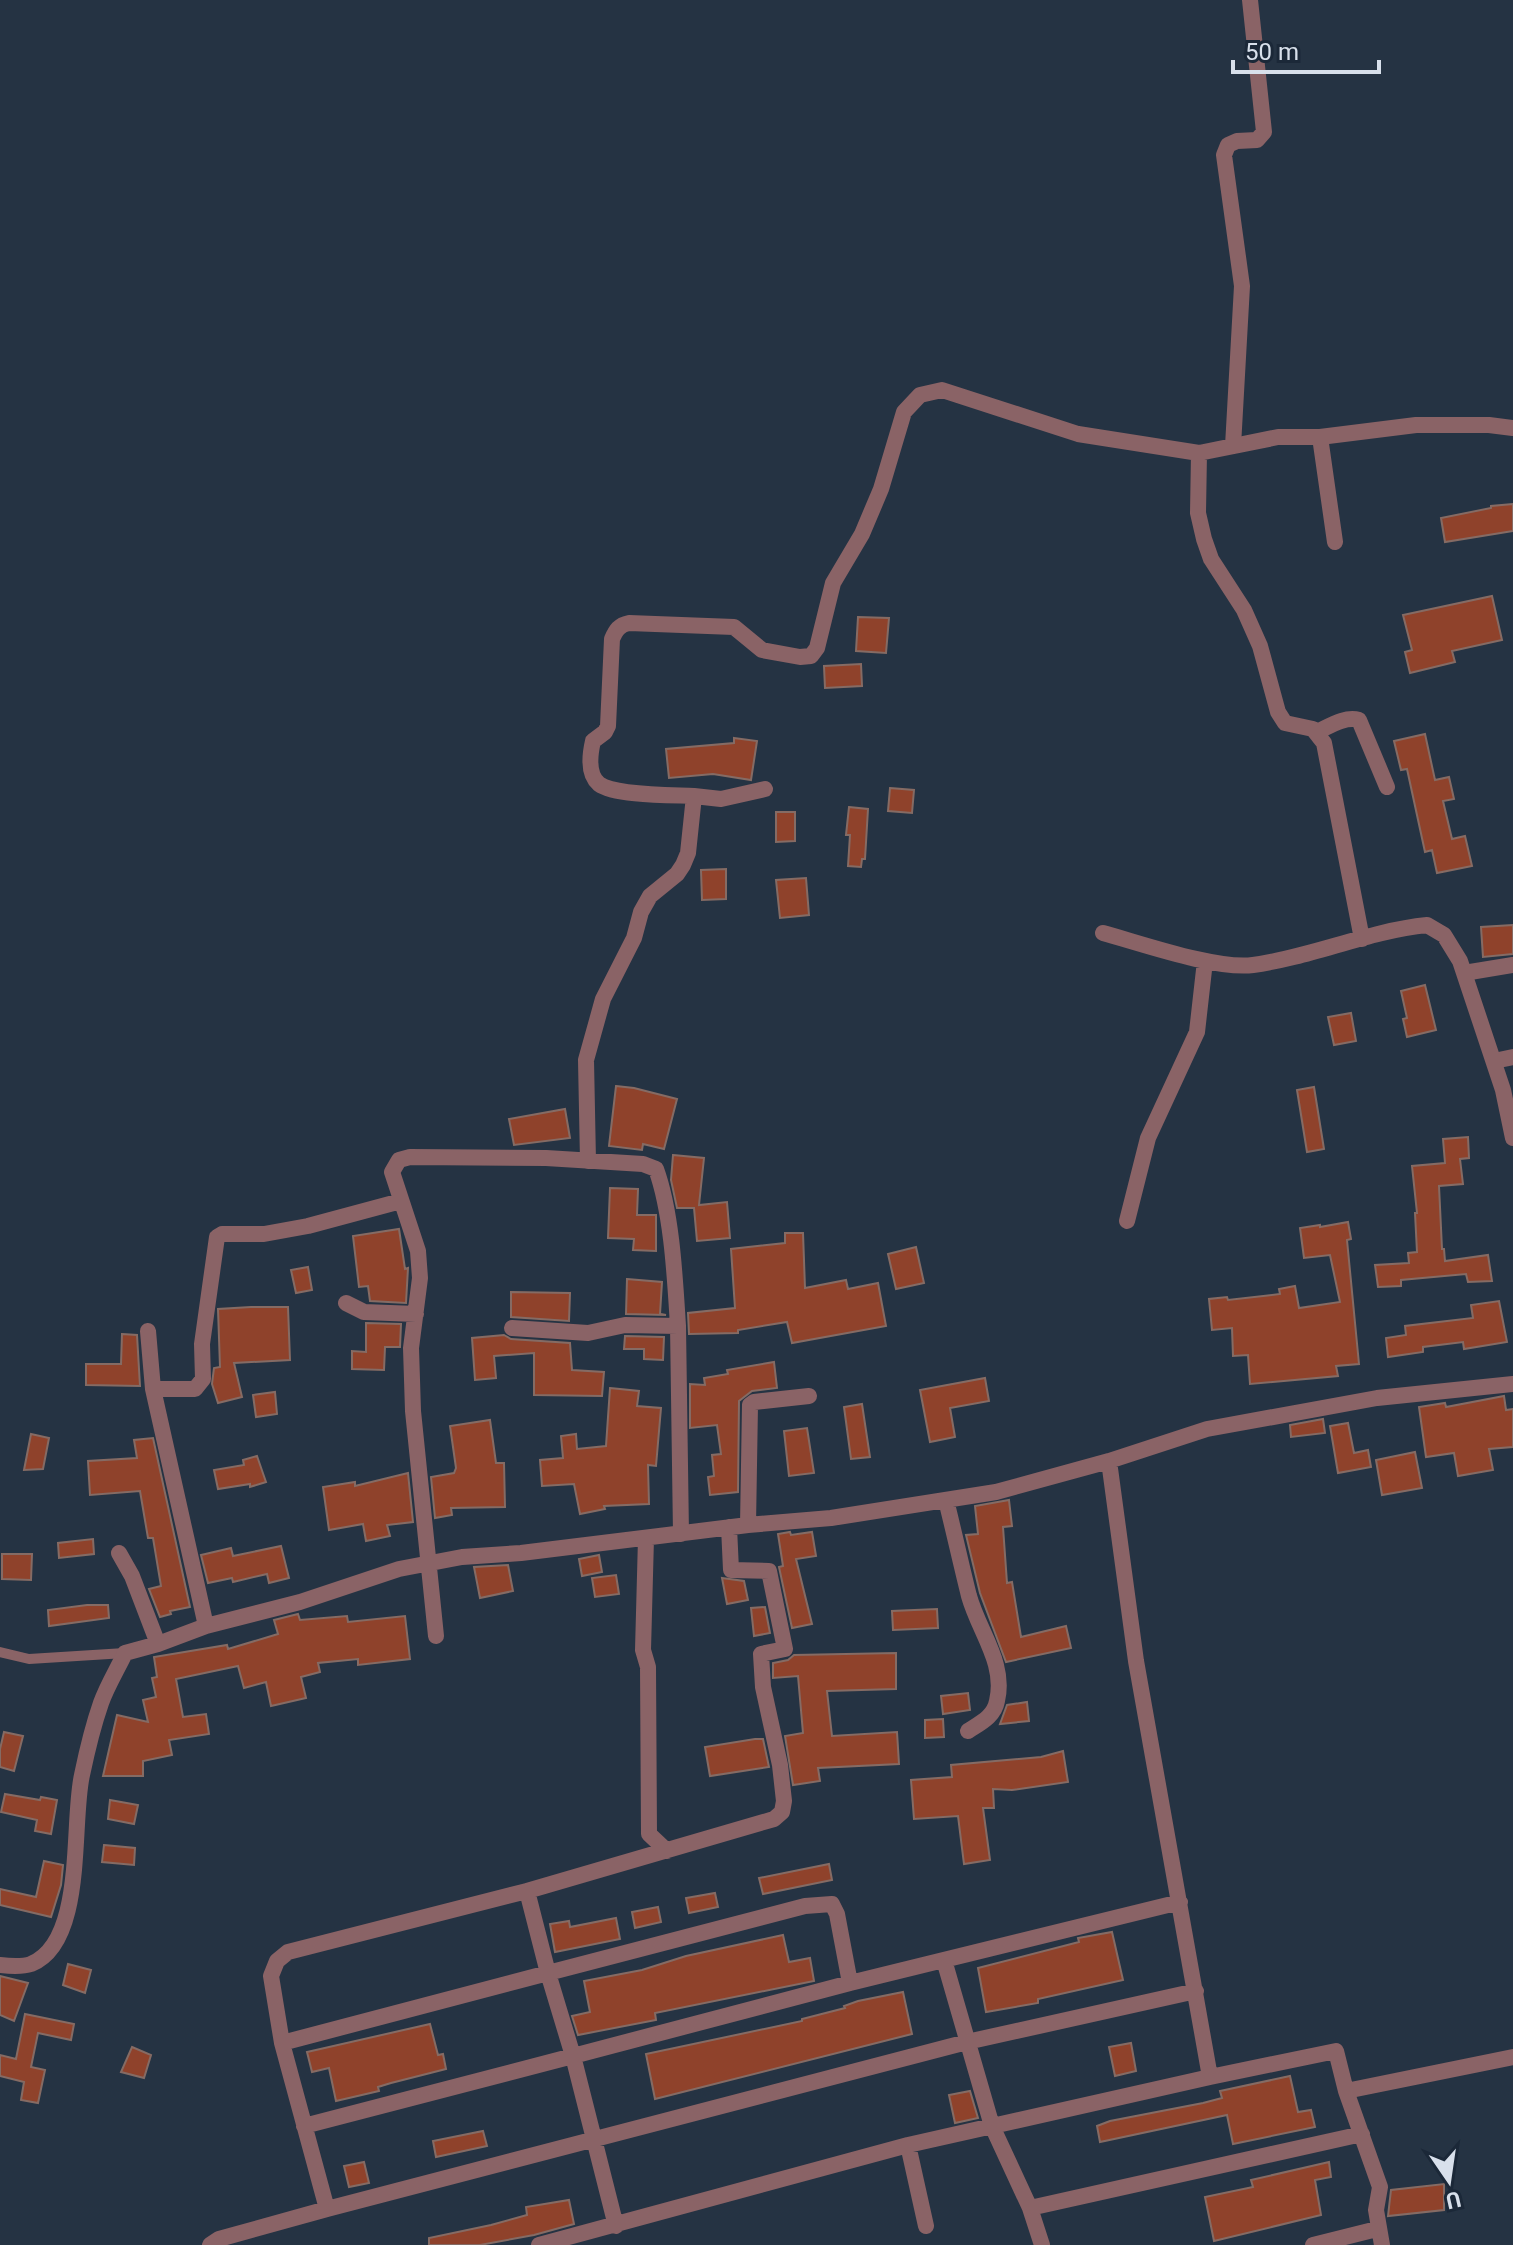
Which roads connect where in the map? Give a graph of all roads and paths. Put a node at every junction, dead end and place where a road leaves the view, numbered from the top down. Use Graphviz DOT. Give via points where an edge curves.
graph roads {
  1 [pos="1250,0"];
  2 [pos="1513,428"];
  3 [pos="1320,437"];
  4 [pos="1233,446"];
  5 [pos="1199,453"];
  6 [pos="1335,542"];
  7 [pos="1317,732"];
  8 [pos="1387,787"];
  9 [pos="765,789"];
  10 [pos="694,796"];
  11 [pos="1103,933"];
  12 [pos="1362,939"];
  13 [pos="1205,961"];
  14 [pos="1513,965"];
  15 [pos="1464,973"];
  16 [pos="1513,1057"];
  17 [pos="1494,1061"];
  18 [pos="1513,1138"];
  19 [pos="588,1161"];
  20 [pos="401,1201"];
  21 [pos="1127,1221"];
  22 [pos="346,1303"];
  23 [pos="416,1314"];
  24 [pos="678,1326"];
  25 [pos="512,1328"];
  26 [pos="148,1331"];
  27 [pos="1513,1384"];
  28 [pos="153,1389"];
  29 [pos="809,1396"];
  30 [pos="1109,1461"];
  31 [pos="946,1500"];
  32 [pos="748,1525"];
  33 [pos="729,1527"];
  34 [pos="681,1534"];
  35 [pos="646,1538"];
  36 [pos="119,1553"];
  37 [pos="427,1564"];
  38 [pos="206,1626"];
  39 [pos="436,1636"];
  40 [pos="158,1644"];
  41 [pos="0,1652"];
  42 [pos="125,1653"];
  43 [pos="968,1731"];
  44 [pos="667,1851"];
  45 [pos="527,1891"];
  46 [pos="1180,1902"];
  47 [pos="944,1960"];
  48 [pos="0,1965"];
  49 [pos="548,1973"];
  50 [pos="850,1983"];
  51 [pos="1196,1991"];
  52 [pos="967,2042"];
  53 [pos="282,2043"];
  54 [pos="573,2056"];
  55 [pos="1513,2057"];
  56 [pos="1210,2077"];
  57 [pos="1346,2091"];
  58 [pos="304,2126"];
  59 [pos="992,2126"];
  60 [pos="1362,2134"];
  61 [pos="593,2140"];
  62 [pos="908,2145"];
  63 [pos="1030,2208"];
  64 [pos="327,2209"];
  65 [pos="616,2226"];
  66 [pos="926,2226"];
  67 [pos="1379,2237"];
  68 [pos="210,2245"];
  69 [pos="539,2245"];
  70 [pos="1042,2245"];
  71 [pos="1313,2245"];
  1 -- 4 [label="street" via="1264,132 1257,140 1228,145 1224,155 1242,286"];
  2 -- 3 [label="street" via="1416,425"];
  3 -- 4 [label="street" via="1278,437"];
  3 -- 6 [label="street"];
  4 -- 5 [label="street"];
  5 -- 7 [label="street" via="1198,513 1211,559 1260,646 1278,712 1285,723"];
  5 -- 10 [label="street" via="1078,434 942,390 920,395 904,412 881,489 833,583 811,656 762,650 734,627 629,623 615,631 609,719 605,732 593,741 594,777 600,785 630,792"];
  7 -- 8 [label="street" via="1359,720"];
  7 -- 12 [label="street" via="1324,743"];
  9 -- 10 [label="street" via="721,799"];
  10 -- 19 [label="street" via="683,865 650,896 603,999 586,1060"];
  11 -- 13 [label="street"];
  12 -- 13 [label="street" via="1250,966"];
  12 -- 15 [label="street" via="1427,925 1444,935"];
  13 -- 21 [label="street" via="1197,1032 1148,1138"];
  14 -- 15 [label="street"];
  15 -- 17 [label="street"];
  16 -- 17 [label="street"];
  17 -- 18 [label="street"];
  19 -- 20 [label="street" via="410,1157 399,1160 392,1172"];
  19 -- 24 [label="street" via="656,1169"];
  20 -- 23 [label="street" via="418,1251"];
  20 -- 28 [label="street" via="308,1226 217,1237 202,1344 203,1379 195,1389"];
  22 -- 23 [label="street" via="364,1312"];
  23 -- 37 [label="street" via="413,1411"];
  24 -- 25 [label="street" via="625,1325 588,1333"];
  24 -- 34 [label="street"];
  26 -- 28 [label="street"];
  27 -- 30 [label="street" via="1393,1396 1207,1429"];
  28 -- 38 [label="street"];
  29 -- 32 [label="street" via="750,1405"];
  30 -- 31 [label="street"];
  30 -- 46 [label="street" via="1136,1661"];
  31 -- 32 [label="street"];
  31 -- 43 [label="street" via="970,1598 999,1672 994,1710"];
  32 -- 33 [label="street"];
  33 -- 34 [label="street"];
  33 -- 44 [label="street" via="731,1570 769,1571 785,1649 761,1654 780,1765 782,1812 774,1819"];
  34 -- 35 [label="street"];
  35 -- 37 [label="street"];
  35 -- 44 [label="street" via="643,1650 648,1667 649,1834"];
  36 -- 40 [label="street"];
  37 -- 38 [label="street"];
  37 -- 39 [label="street"];
  38 -- 40 [label="street"];
  40 -- 42 [label="street"];
  41 -- 42 [label="lane" via="29,1659"];
  42 -- 48 [label="street" via="102,1702 82,1773 72,1894 56,1940 29,1965"];
  44 -- 45 [label="street"];
  45 -- 49 [label="street"];
  45 -- 53 [label="street" via="288,1952 271,1976"];
  46 -- 47 [label="street"];
  46 -- 51 [label="street"];
  47 -- 50 [label="street"];
  47 -- 52 [label="street"];
  49 -- 50 [label="street" via="805,1906 832,1904"];
  49 -- 53 [label="street"];
  49 -- 54 [label="street"];
  50 -- 54 [label="street"];
  51 -- 52 [label="street"];
  51 -- 56 [label="street"];
  52 -- 59 [label="street"];
  52 -- 61 [label="street"];
  53 -- 58 [label="street"];
  54 -- 58 [label="street"];
  54 -- 61 [label="street"];
  55 -- 57 [label="street"];
  56 -- 57 [label="street" via="1336,2051"];
  56 -- 59 [label="street"];
  57 -- 60 [label="street"];
  58 -- 64 [label="street"];
  59 -- 62 [label="street"];
  59 -- 63 [label="street"];
  60 -- 63 [label="street"];
  60 -- 67 [label="street" via="1380,2187"];
  61 -- 64 [label="street"];
  61 -- 65 [label="street"];
  62 -- 65 [label="street"];
  62 -- 66 [label="street"];
  63 -- 70 [label="street"];
  64 -- 68 [label="street"];
  65 -- 69 [label="street"];
  67 -- 71 [label="street"];
}
